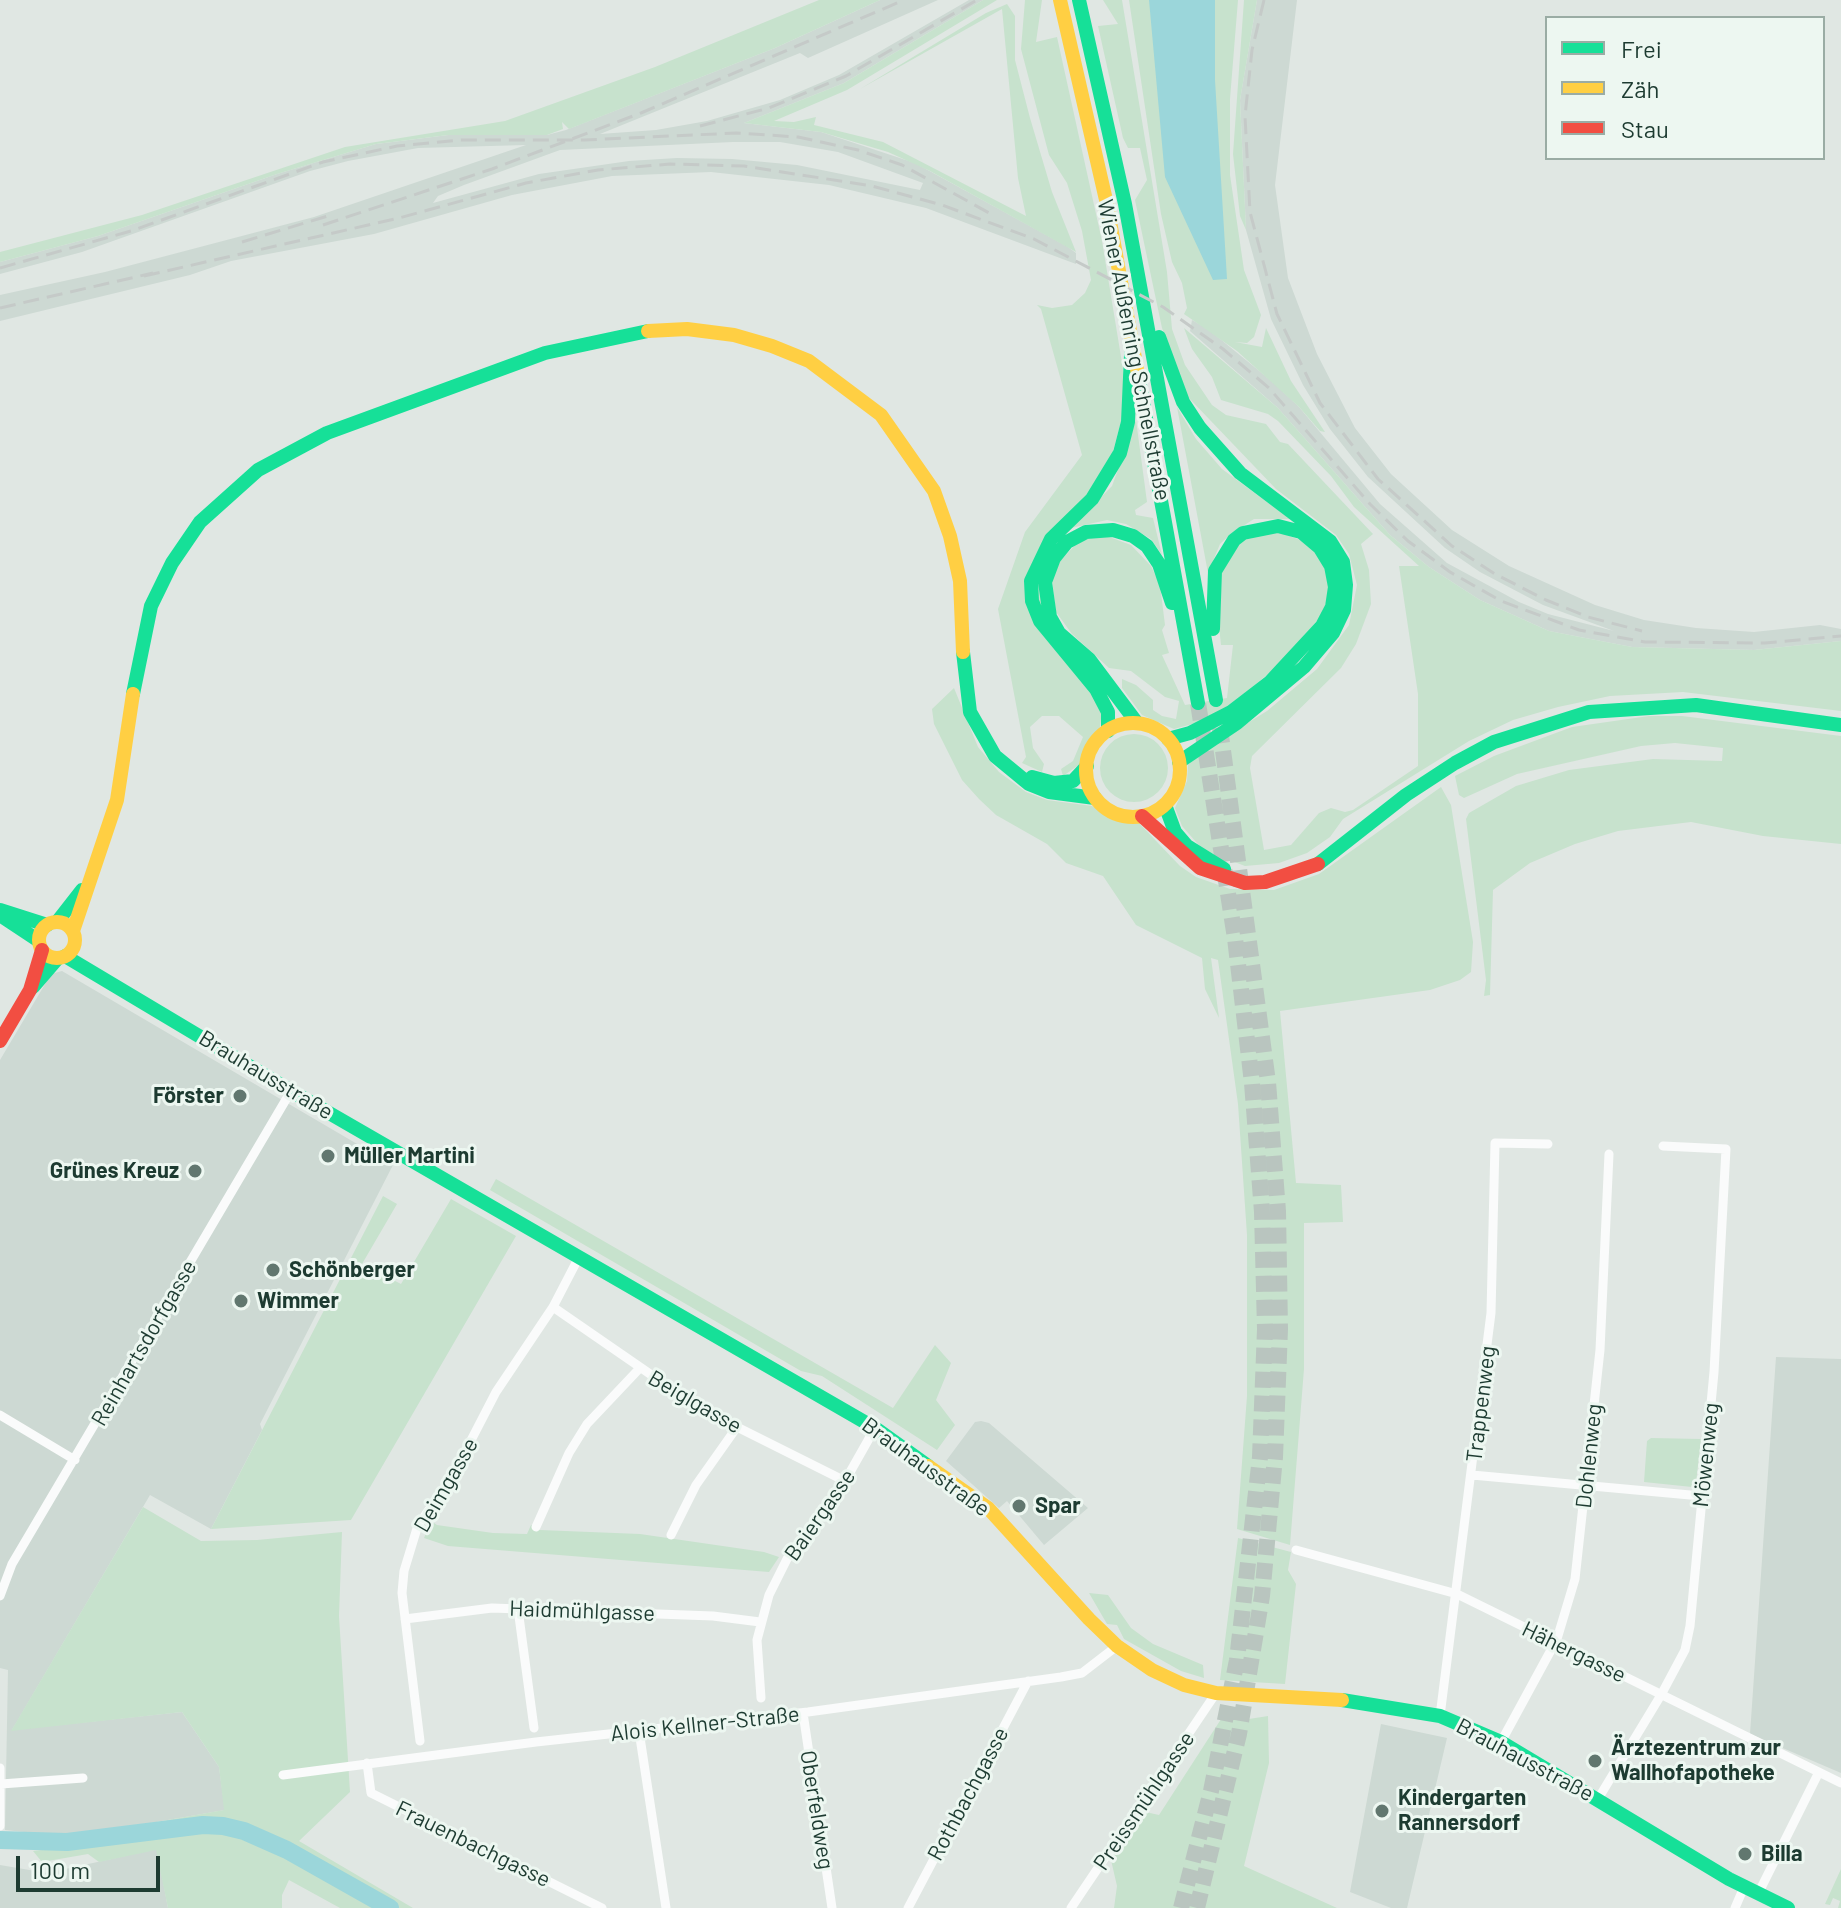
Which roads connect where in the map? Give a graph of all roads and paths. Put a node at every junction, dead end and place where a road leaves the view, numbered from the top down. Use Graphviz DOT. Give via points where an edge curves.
graph roads {
  1 [pos="1060,0"];
  2 [pos="1079,0"];
  3 [pos="1146,315"];
  4 [pos="1134,342"];
  5 [pos="1187,638"];
  6 [pos="1210,662"];
  7 [pos="1216,700"];
  8 [pos="1198,703"];
  9 [pos="1137,723"];
  10 [pos="1841,725"];
  11 [pos="1108,731"];
  12 [pos="1168,739"];
  13 [pos="1179,762"];
  14 [pos="1087,766"];
  15 [pos="1012,772"];
  16 [pos="1095,798"];
  17 [pos="1165,805"];
  18 [pos="1142,816"];
  19 [pos="1345,842"];
  20 [pos="92,877"];
  21 [pos="0,912"];
  22 [pos="52,923"];
  23 [pos="41,946"];
  24 [pos="68,947"];
  25 [pos="30,990"];
  26 [pos="0,1041"];
  27 [pos="291,1091"];
  28 [pos="1548,1144"];
  29 [pos="1663,1146"];
  30 [pos="1609,1154"];
  31 [pos="580,1255"];
  32 [pos="553,1307"];
  33 [pos="639,1369"];
  34 [pos="0,1415"];
  35 [pos="737,1427"];
  36 [pos="875,1428"];
  37 [pos="75,1460"];
  38 [pos="1472,1475"];
  39 [pos="845,1481"];
  40 [pos="1586,1483"];
  41 [pos="1701,1496"];
  42 [pos="536,1527"];
  43 [pos="671,1535"];
  44 [pos="1296,1550"];
  45 [pos="1457,1594"];
  46 [pos="0,1596"];
  47 [pos="518,1609"];
  48 [pos="405,1619"];
  49 [pos="760,1622"];
  50 [pos="1555,1643"];
  51 [pos="1117,1646"];
  52 [pos="1028,1681"];
  53 [pos="1216,1693"];
  54 [pos="1661,1695"];
  55 [pos="761,1698"];
  56 [pos="803,1713"];
  57 [pos="1440,1716"];
  58 [pos="534,1728"];
  59 [pos="639,1731"];
  60 [pos="420,1741"];
  61 [pos="1501,1742"];
  62 [pos="367,1763"];
  63 [pos="0,1768"];
  64 [pos="1818,1774"];
  65 [pos="283,1775"];
  66 [pos="83,1778"];
  67 [pos="1841,1783"];
  68 [pos="1,1784"];
  69 [pos="1598,1799"];
  70 [pos="0,1826"];
  71 [pos="1744,1887"];
  72 [pos="1758,1894"];
  73 [pos="602,1908"];
  74 [pos="666,1908"];
  75 [pos="832,1908"];
  76 [pos="908,1908"];
  77 [pos="1071,1908"];
  78 [pos="1735,1908"];
  79 [pos="1788,1908"];
  1 -- 4 [label="main road, Wiener Außenring Schnellstraße"];
  2 -- 3 [label="main road, Wiener Außenring Schnellstraße"];
  3 -- 6 [label="main road, Wiener Außenring Schnellstraße"];
  3 -- 13 [label="main road" via="1183,402 1200,428 1240,473 1330,541 1343,562 1346,585 1344,610 1333,633 1304,667"];
  4 -- 5 [label="main road, Wiener Außenring Schnellstraße"];
  4 -- 11 [label="main road" via="1128,367 1128,422 1120,453 1092,499 1051,539 1031,581 1040,621 1096,689 1108,712"];
  5 -- 8 [label="main road, Wiener Außenring Schnellstraße"];
  5 -- 9 [label="main road" via="1159,564 1133,536 1105,529 1086,532 1067,542 1054,558 1045,582 1050,617 1059,633 1107,680"];
  6 -- 7 [label="main road, Wiener Außenring Schnellstraße"];
  6 -- 12 [label="main road" via="1213,584 1224,550 1255,530 1278,526 1301,532 1331,566 1335,587 1322,626 1270,682 1231,712"];
  9 -- 11 [label="main road"];
  9 -- 12 [label="main road"];
  10 -- 19 [label="main road" via="1696,705 1589,712 1494,742 1406,795"];
  11 -- 14 [label="main road" via="1092,747"];
  12 -- 13 [label="main road"];
  13 -- 17 [label="main road" via="1177,787"];
  14 -- 15 [label="main road" via="1073,781 1054,783"];
  14 -- 16 [label="main road"];
  15 -- 16 [label="main road" via="1049,792"];
  15 -- 20 [label="main road" via="995,756 970,712 960,581 934,491 881,415 809,361 772,346 703,331 635,332 545,353 327,433 258,470 200,522 151,606 117,800"];
  16 -- 18 [label="main road" via="1116,814"];
  17 -- 18 [label="main road"];
  17 -- 19 [label="main road" via="1187,846 1231,871 1288,868"];
  18 -- 19 [label="main road" via="1200,868 1245,883 1300,874"];
  20 -- 22 [label="main road"];
  20 -- 24 [label="main road"];
  21 -- 22 [label="main road"];
  21 -- 23 [label="main road"];
  22 -- 23 [label="main road"];
  22 -- 24 [label="main road"];
  23 -- 24 [label="main road"];
  23 -- 25 [label="main road"];
  24 -- 25 [label="main road"];
  24 -- 27 [label="main road, Brauhausstraße" via="110,982"];
  25 -- 26 [label="main road"];
  27 -- 31 [label="main road, Brauhausstraße"];
  27 -- 37 [label="street, Reinhartsdorfgasse"];
  28 -- 38 [label="street, Trappenweg" via="1495,1143 1491,1313"];
  29 -- 41 [label="street, Möwenweg" via="1726,1149 1714,1372"];
  30 -- 40 [label="street, Dohlenweg" via="1600,1350"];
  31 -- 32 [label="street, Deimgasse"];
  31 -- 36 [label="main road, Brauhausstraße"];
  32 -- 33 [label="street, Beiglgasse"];
  32 -- 48 [label="street, Deimgasse" via="418,1525 404,1571"];
  33 -- 35 [label="street, Beiglgasse"];
  33 -- 42 [label="street" via="587,1424"];
  34 -- 37 [label="street"];
  35 -- 39 [label="street, Beiglgasse"];
  35 -- 43 [label="street" via="696,1485"];
  36 -- 39 [label="street, Baiergasse"];
  36 -- 51 [label="main road, Brauhausstraße" via="988,1508"];
  37 -- 46 [label="street, Reinhartsdorfgasse" via="12,1564"];
  38 -- 40 [label="street"];
  38 -- 45 [label="street, Trappenweg"];
  39 -- 49 [label="street, Baiergasse" via="787,1559"];
  40 -- 41 [label="street"];
  40 -- 50 [label="street, Dohlenweg" via="1575,1579"];
  41 -- 54 [label="street, Möwenweg" via="1690,1626 1685,1650"];
  44 -- 45 [label="street, Hähergasse"];
  45 -- 50 [label="street, Hähergasse"];
  45 -- 57 [label="street, Trappenweg"];
  47 -- 48 [label="street, Haidmühlgasse"];
  47 -- 49 [label="street, Haidmühlgasse"];
  47 -- 58 [label="street"];
  48 -- 60 [label="street, Deimgasse"];
  49 -- 55 [label="street, Baiergasse" via="756,1658"];
  50 -- 54 [label="street, Hähergasse"];
  50 -- 61 [label="street, Dohlenweg"];
  51 -- 52 [label="street, Alois Kellner-Straße" via="1082,1673"];
  51 -- 53 [label="main road, Brauhausstraße" via="1168,1677"];
  52 -- 56 [label="street, Alois Kellner-Straße"];
  52 -- 76 [label="street, Rothbachgasse"];
  53 -- 57 [label="main road, Brauhausstraße" via="1361,1701"];
  53 -- 77 [label="street, Preissmühlgasse"];
  54 -- 64 [label="street, Hähergasse"];
  54 -- 69 [label="street, Möwenweg"];
  56 -- 59 [label="street, Alois Kellner-Straße"];
  56 -- 75 [label="street, Oberfeldweg"];
  57 -- 61 [label="main road, Brauhausstraße"];
  59 -- 62 [label="street, Alois Kellner-Straße"];
  59 -- 74 [label="street"];
  61 -- 69 [label="main road, Brauhausstraße"];
  62 -- 65 [label="street, Alois Kellner-Straße"];
  62 -- 73 [label="street, Frauenbachgasse" via="371,1793"];
  63 -- 68 [label="street"];
  64 -- 67 [label="street, Hähergasse"];
  64 -- 72 [label="street"];
  66 -- 68 [label="street"];
  68 -- 70 [label="street"];
  69 -- 71 [label="main road, Brauhausstraße"];
  71 -- 72 [label="main road, Brauhausstraße"];
  71 -- 78 [label="street"];
  72 -- 79 [label="main road, Brauhausstraße"];
}
